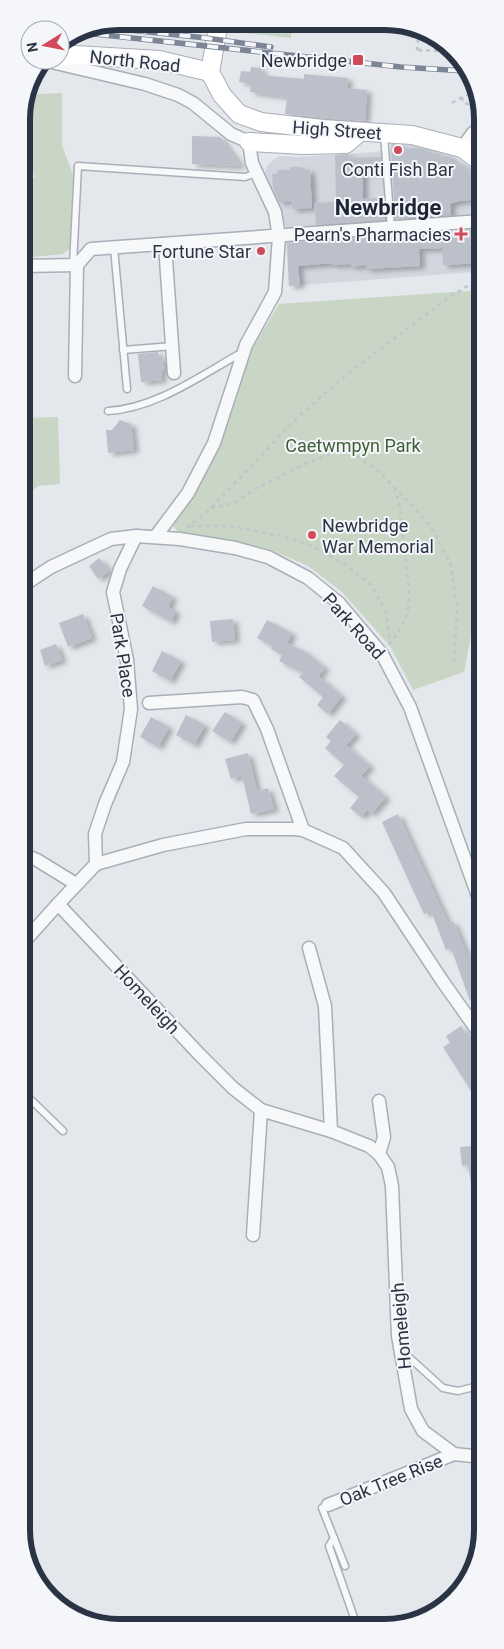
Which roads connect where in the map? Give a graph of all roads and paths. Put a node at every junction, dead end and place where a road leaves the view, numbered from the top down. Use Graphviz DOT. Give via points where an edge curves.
graph roads {
  1 [pos="218,30"];
  2 [pos="418,39"];
  3 [pos="444,52"];
  4 [pos="70,55"];
  5 [pos="70,67"];
  6 [pos="210,72"];
  7 [pos="465,95"];
  8 [pos="470,95"];
  9 [pos="452,103"];
  10 [pos="472,104"];
  11 [pos="360,132"];
  12 [pos="384,133"];
  13 [pos="249,142"];
  14 [pos="474,155"];
  15 [pos="257,173"];
  16 [pos="474,222"];
  17 [pos="390,228"];
  18 [pos="279,237"];
  19 [pos="166,245"];
  20 [pos="114,248"];
  21 [pos="75,264"];
  22 [pos="30,266"];
  23 [pos="474,282"];
  24 [pos="172,346"];
  25 [pos="123,350"];
  26 [pos="244,351"];
  27 [pos="174,373"];
  28 [pos="75,376"];
  29 [pos="127,389"];
  30 [pos="108,411"];
  31 [pos="395,487"];
  32 [pos="211,508"];
  33 [pos="189,526"];
  34 [pos="136,536"];
  35 [pos="156,536"];
  36 [pos="174,538"];
  37 [pos="30,581"];
  38 [pos="386,649"];
  39 [pos="454,666"];
  40 [pos="149,703"];
  41 [pos="303,830"];
  42 [pos="30,857"];
  43 [pos="96,864"];
  44 [pos="76,884"];
  45 [pos="474,885"];
  46 [pos="58,904"];
  47 [pos="30,935"];
  48 [pos="309,948"];
  49 [pos="474,1025"];
  50 [pos="30,1100"];
  51 [pos="379,1101"];
  52 [pos="261,1110"];
  53 [pos="331,1131"];
  54 [pos="63,1132"];
  55 [pos="379,1154"];
  56 [pos="253,1235"];
  57 [pos="401,1350"];
  58 [pos="474,1387"];
  59 [pos="454,1454"];
  60 [pos="474,1456"];
  61 [pos="328,1505"];
  62 [pos="334,1538"];
  63 [pos="345,1566"];
  64 [pos="355,1619"];
  1 -- 6 [label="street"];
  2 -- 3 [label="path" via="416,49 420,51"];
  4 -- 6 [label="street, North Road" via="159,60"];
  5 -- 13 [label="street" via="178,95 231,134"];
  6 -- 11 [label="street, High Street" via="222,95 239,114 280,126"];
  7 -- 8 [label="path"];
  7 -- 9 [label="path"];
  7 -- 10 [label="path" via="463,102"];
  11 -- 12 [label="street, High Street"];
  11 -- 13 [label="street" via="346,144"];
  12 -- 14 [label="street, High Street" via="412,135"];
  12 -- 17 [label="lane"];
  13 -- 15 [label="street"];
  15 -- 18 [label="street" via="275,212"];
  15 -- 21 [label="lane" via="245,177 78,166"];
  16 -- 17 [label="street"];
  17 -- 18 [label="street"];
  18 -- 19 [label="street"];
  18 -- 26 [label="street" via="275,292"];
  19 -- 20 [label="street"];
  19 -- 24 [label="street"];
  20 -- 21 [label="street" via="91,250"];
  20 -- 25 [label="lane"];
  21 -- 22 [label="street"];
  21 -- 28 [label="street"];
  23 -- 32 [label="path" via="340,380 300,415"];
  24 -- 25 [label="lane"];
  24 -- 27 [label="street"];
  25 -- 29 [label="lane"];
  26 -- 30 [label="lane" via="171,393 125,410"];
  26 -- 35 [label="street" via="214,443 188,493"];
  31 -- 32 [label="path" via="352,453 337,452 303,465 234,503"];
  31 -- 38 [label="path" via="400,502 409,587 408,613"];
  31 -- 39 [label="path" via="431,527 450,562 457,607"];
  32 -- 33 [label="path"];
  33 -- 36 [label="path"];
  33 -- 38 [label="path" via="228,526 281,536 312,546 345,564 372,586 386,612"];
  34 -- 35 [label="street, Park Road"];
  34 -- 37 [label="street, Park Road" via="111,540 51,567"];
  34 -- 43 [label="street, Park Place" via="113,592 127,660 131,709 123,762 95,834"];
  35 -- 36 [label="street, Park Road"];
  36 -- 38 [label="street, Park Road" via="235,548 286,566 308,578 339,603"];
  38 -- 45 [label="street, Park Road"];
  40 -- 41 [label="street, Park Place" via="242,697 253,700 267,729"];
  41 -- 43 [label="street" via="246,829 163,845"];
  41 -- 49 [label="street" via="343,848 384,893"];
  42 -- 44 [label="street"];
  43 -- 44 [label="street"];
  44 -- 46 [label="street"];
  46 -- 47 [label="street"];
  46 -- 52 [label="street, Homeleigh" via="199,1054"];
  48 -- 53 [label="street" via="325,1006"];
  50 -- 54 [label="lane"];
  51 -- 55 [label="street" via="384,1137"];
  52 -- 53 [label="street, Homeleigh"];
  52 -- 56 [label="street"];
  53 -- 55 [label="street, Homeleigh"];
  55 -- 57 [label="street, Homeleigh" via="388,1167 392,1186"];
  57 -- 58 [label="lane" via="443,1388 458,1391"];
  57 -- 59 [label="street, Homeleigh" via="410,1409 423,1430"];
  59 -- 60 [label="street"];
  59 -- 61 [label="street, Oak Tree Rise"];
  61 -- 62 [label="lane" via="322,1508"];
  62 -- 63 [label="lane"];
  62 -- 64 [label="lane" via="329,1546"];
}
